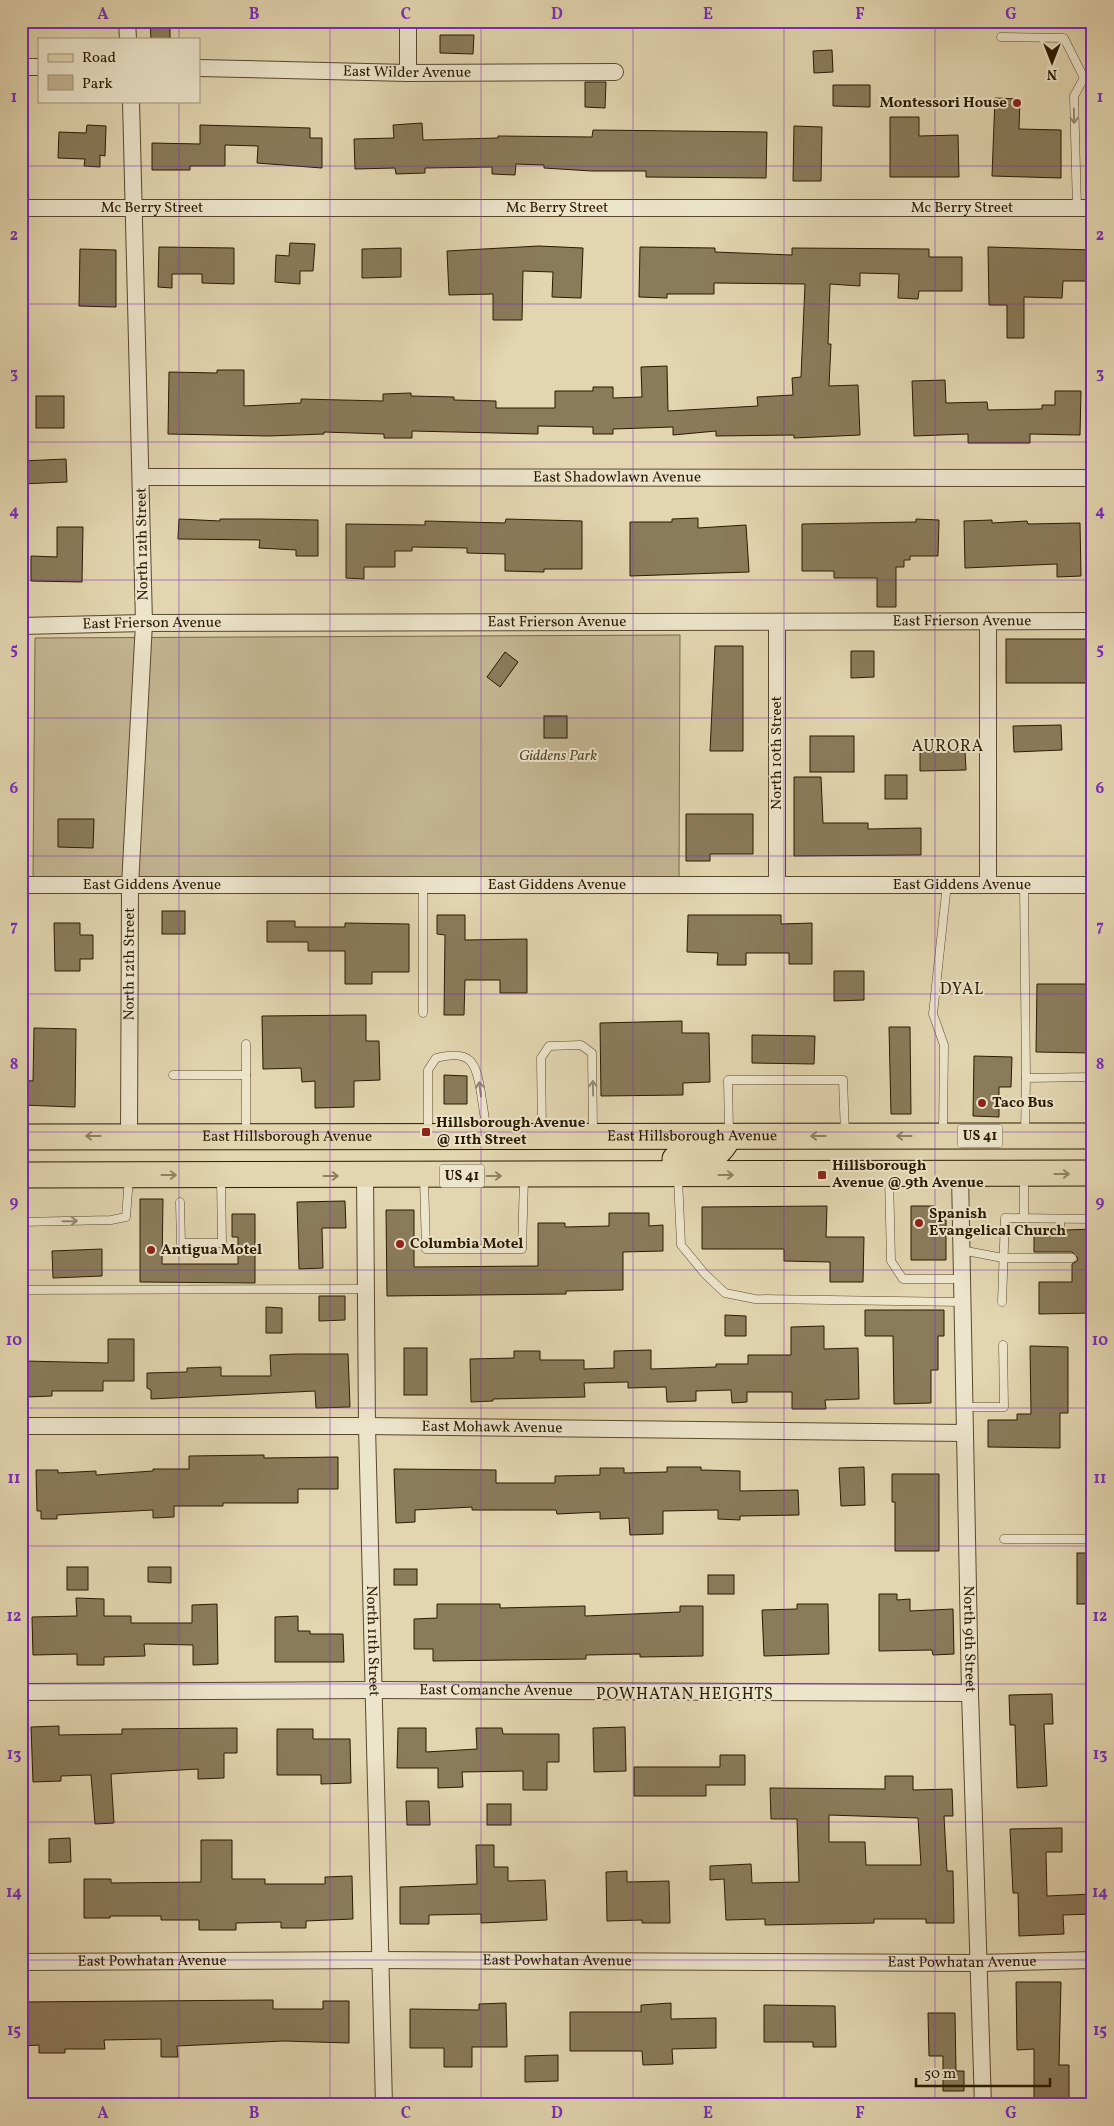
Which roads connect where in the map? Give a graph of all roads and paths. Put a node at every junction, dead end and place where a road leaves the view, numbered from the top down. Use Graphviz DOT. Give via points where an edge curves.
graph roads {
  1 [pos="127,21"];
  2 [pos="408,21"];
  3 [pos="128,38"];
  4 [pos="1001,38"];
  5 [pos="21,67"];
  6 [pos="38,67"];
  7 [pos="200,68"];
  8 [pos="615,72"];
  9 [pos="408,73"];
  10 [pos="1088,78"];
  11 [pos="131,102"];
  12 [pos="21,208"];
  13 [pos="134,208"];
  14 [pos="1085,208"];
  15 [pos="142,477"];
  16 [pos="1093,478"];
  17 [pos="1093,621"];
  18 [pos="777,622"];
  19 [pos="988,622"];
  20 [pos="144,623"];
  21 [pos="21,626"];
  22 [pos="947,884"];
  23 [pos="988,884"];
  24 [pos="1024,884"];
  25 [pos="21,885"];
  26 [pos="423,885"];
  27 [pos="777,885"];
  28 [pos="1093,885"];
  29 [pos="130,886"];
  30 [pos="423,1013"];
  31 [pos="246,1044"];
  32 [pos="246,1074"];
  33 [pos="174,1075"];
  34 [pos="1026,1078"];
  35 [pos="1093,1078"];
  36 [pos="129,1136"];
  37 [pos="729,1136"];
  38 [pos="845,1136"];
  39 [pos="943,1136"];
  40 [pos="1025,1136"];
  41 [pos="1093,1136"];
  42 [pos="21,1137"];
  43 [pos="246,1137"];
  44 [pos="416,1137"];
  45 [pos="488,1137"];
  46 [pos="542,1137"];
  47 [pos="593,1137"];
  48 [pos="1093,1173"];
  49 [pos="889,1174"];
  50 [pos="960,1174"];
  51 [pos="1024,1174"];
  52 [pos="21,1175"];
  53 [pos="85,1175"];
  54 [pos="130,1175"];
  55 [pos="584,1175"];
  56 [pos="678,1175"];
  57 [pos="221,1176"];
  58 [pos="365,1176"];
  59 [pos="424,1176"];
  60 [pos="524,1176"];
  61 [pos="180,1202"];
  62 [pos="1024,1217"];
  63 [pos="1060,1219"];
  64 [pos="1090,1219"];
  65 [pos="21,1222"];
  66 [pos="1087,1229"];
  67 [pos="1060,1230"];
  68 [pos="961,1250"];
  69 [pos="1003,1258"];
  70 [pos="1072,1258"];
  71 [pos="962,1279"];
  72 [pos="365,1289"];
  73 [pos="21,1290"];
  74 [pos="962,1302"];
  75 [pos="1002,1302"];
  76 [pos="1003,1345"];
  77 [pos="964,1407"];
  78 [pos="21,1426"];
  79 [pos="367,1426"];
  80 [pos="964,1433"];
  81 [pos="1004,1539"];
  82 [pos="1093,1539"];
  83 [pos="373,1690"];
  84 [pos="21,1692"];
  85 [pos="970,1693"];
  86 [pos="379,1960"];
  87 [pos="1093,1960"];
  88 [pos="21,1962"];
  89 [pos="979,1964"];
  90 [pos="384,2105"];
  91 [pos="983,2105"];
  1 -- 3 [label="street"];
  2 -- 9 [label="street"];
  4 -- 10 [label="lane" via="1064,38"];
  5 -- 6 [label="street"];
  7 -- 9 [label="street, East Wilder Avenue"];
  8 -- 9 [label="street, East Wilder Avenue"];
  10 -- 14 [label="lane, one-way" via="1074,96"];
  11 -- 13 [label="street, North 12th Street"];
  12 -- 13 [label="street, Mc Berry Street"];
  13 -- 14 [label="street, Mc Berry Street"];
  13 -- 15 [label="street, North 12th Street"];
  15 -- 16 [label="street, East Shadowlawn Avenue"];
  15 -- 20 [label="street, North 12th Street"];
  17 -- 19 [label="street, East Frierson Avenue"];
  18 -- 19 [label="street, East Frierson Avenue"];
  18 -- 20 [label="street, East Frierson Avenue"];
  18 -- 27 [label="street, North 10th Street"];
  19 -- 23 [label="street"];
  20 -- 21 [label="street, East Frierson Avenue"];
  20 -- 29 [label="street, North 12th Street"];
  22 -- 23 [label="street, East Giddens Avenue"];
  22 -- 27 [label="street, East Giddens Avenue"];
  22 -- 39 [label="lane" via="933,1014 944,1045"];
  23 -- 24 [label="street, East Giddens Avenue"];
  24 -- 28 [label="street, East Giddens Avenue"];
  24 -- 34 [label="lane"];
  25 -- 29 [label="street, East Giddens Avenue"];
  26 -- 27 [label="street, East Giddens Avenue"];
  26 -- 29 [label="street, East Giddens Avenue"];
  26 -- 30 [label="lane"];
  29 -- 36 [label="street, North 12th Street"];
  31 -- 32 [label="lane"];
  32 -- 33 [label="lane"];
  32 -- 43 [label="lane"];
  34 -- 35 [label="lane"];
  34 -- 40 [label="lane"];
  36 -- 42 [label="main road, East Hillsborough Avenue / US 41, one-way"];
  36 -- 43 [label="main road, East Hillsborough Avenue / US 41"];
  36 -- 53 [label="main road" via="118,1153"];
  38 -- 37 [label="main road, East Hillsborough Avenue / US 41, one-way"];
  37 -- 38 [label="lane" via="728,1080 843,1080"];
  37 -- 47 [label="main road, East Hillsborough Avenue / US 41"];
  37 -- 55 [label="main road" via="723,1149 714,1156 702,1159 612,1159"];
  39 -- 38 [label="main road, East Hillsborough Avenue / US 41, one-way"];
  39 -- 40 [label="main road, East Hillsborough Avenue / US 41"];
  40 -- 41 [label="main road, East Hillsborough Avenue / US 41"];
  43 -- 44 [label="main road, East Hillsborough Avenue / US 41"];
  44 -- 45 [label="main road, East Hillsborough Avenue / US 41"];
  45 -- 44 [label="lane, one-way" via="477,1068 466,1057 450,1055 436,1058 428,1070"];
  44 -- 58 [label="main road" via="377,1154"];
  45 -- 46 [label="main road, East Hillsborough Avenue / US 41"];
  46 -- 47 [label="main road, East Hillsborough Avenue / US 41"];
  47 -- 46 [label="lane, one-way" via="592,1053 581,1046 549,1046 541,1058"];
  51 -- 48 [label="main road, US 41, one-way"];
  49 -- 50 [label="main road, US 41"];
  56 -- 49 [label="main road, US 41, one-way"];
  49 -- 71 [label="lane" via="891,1261 903,1280"];
  50 -- 51 [label="main road, US 41"];
  50 -- 68 [label="street, North 9th Street"];
  51 -- 62 [label="lane"];
  52 -- 53 [label="main road, US 41"];
  53 -- 54 [label="main road, US 41"];
  54 -- 57 [label="main road, US 41, one-way"];
  65 -- 54 [label="lane, one-way" via="126,1217"];
  55 -- 56 [label="main road, US 41"];
  55 -- 60 [label="main road, US 41"];
  56 -- 74 [label="lane" via="681,1245 724,1293 755,1299"];
  57 -- 58 [label="main road, US 41, one-way"];
  57 -- 61 [label="lane" via="222,1243 180,1243"];
  58 -- 59 [label="main road, US 41"];
  58 -- 72 [label="street, North 11th Street"];
  59 -- 60 [label="main road, US 41, one-way"];
  59 -- 60 [label="lane" via="426,1249 522,1249"];
  62 -- 63 [label="lane"];
  62 -- 69 [label="lane" via="1004,1218"];
  63 -- 64 [label="lane"];
  63 -- 67 [label="lane"];
  64 -- 66 [label="lane"];
  68 -- 69 [label="lane"];
  68 -- 71 [label="street, North 9th Street"];
  69 -- 70 [label="lane"];
  69 -- 75 [label="lane"];
  71 -- 74 [label="street, North 9th Street"];
  72 -- 73 [label="lane"];
  72 -- 79 [label="street, North 11th Street"];
  74 -- 77 [label="street, North 9th Street"];
  76 -- 77 [label="lane" via="1004,1407"];
  77 -- 80 [label="street, North 9th Street"];
  78 -- 79 [label="street, East Mohawk Avenue"];
  79 -- 80 [label="street, East Mohawk Avenue"];
  79 -- 83 [label="street, North 11th Street"];
  80 -- 85 [label="street, North 9th Street"];
  81 -- 82 [label="lane"];
  83 -- 84 [label="street, East Comanche Avenue"];
  83 -- 85 [label="street, East Comanche Avenue"];
  83 -- 86 [label="street, North 11th Street"];
  85 -- 89 [label="street, North 9th Street"];
  86 -- 88 [label="street, East Powhatan Avenue"];
  86 -- 89 [label="street, East Powhatan Avenue"];
  86 -- 90 [label="street, North 11th Street"];
  87 -- 89 [label="street, East Powhatan Avenue"];
  89 -- 91 [label="street, North 9th Street"];
}
